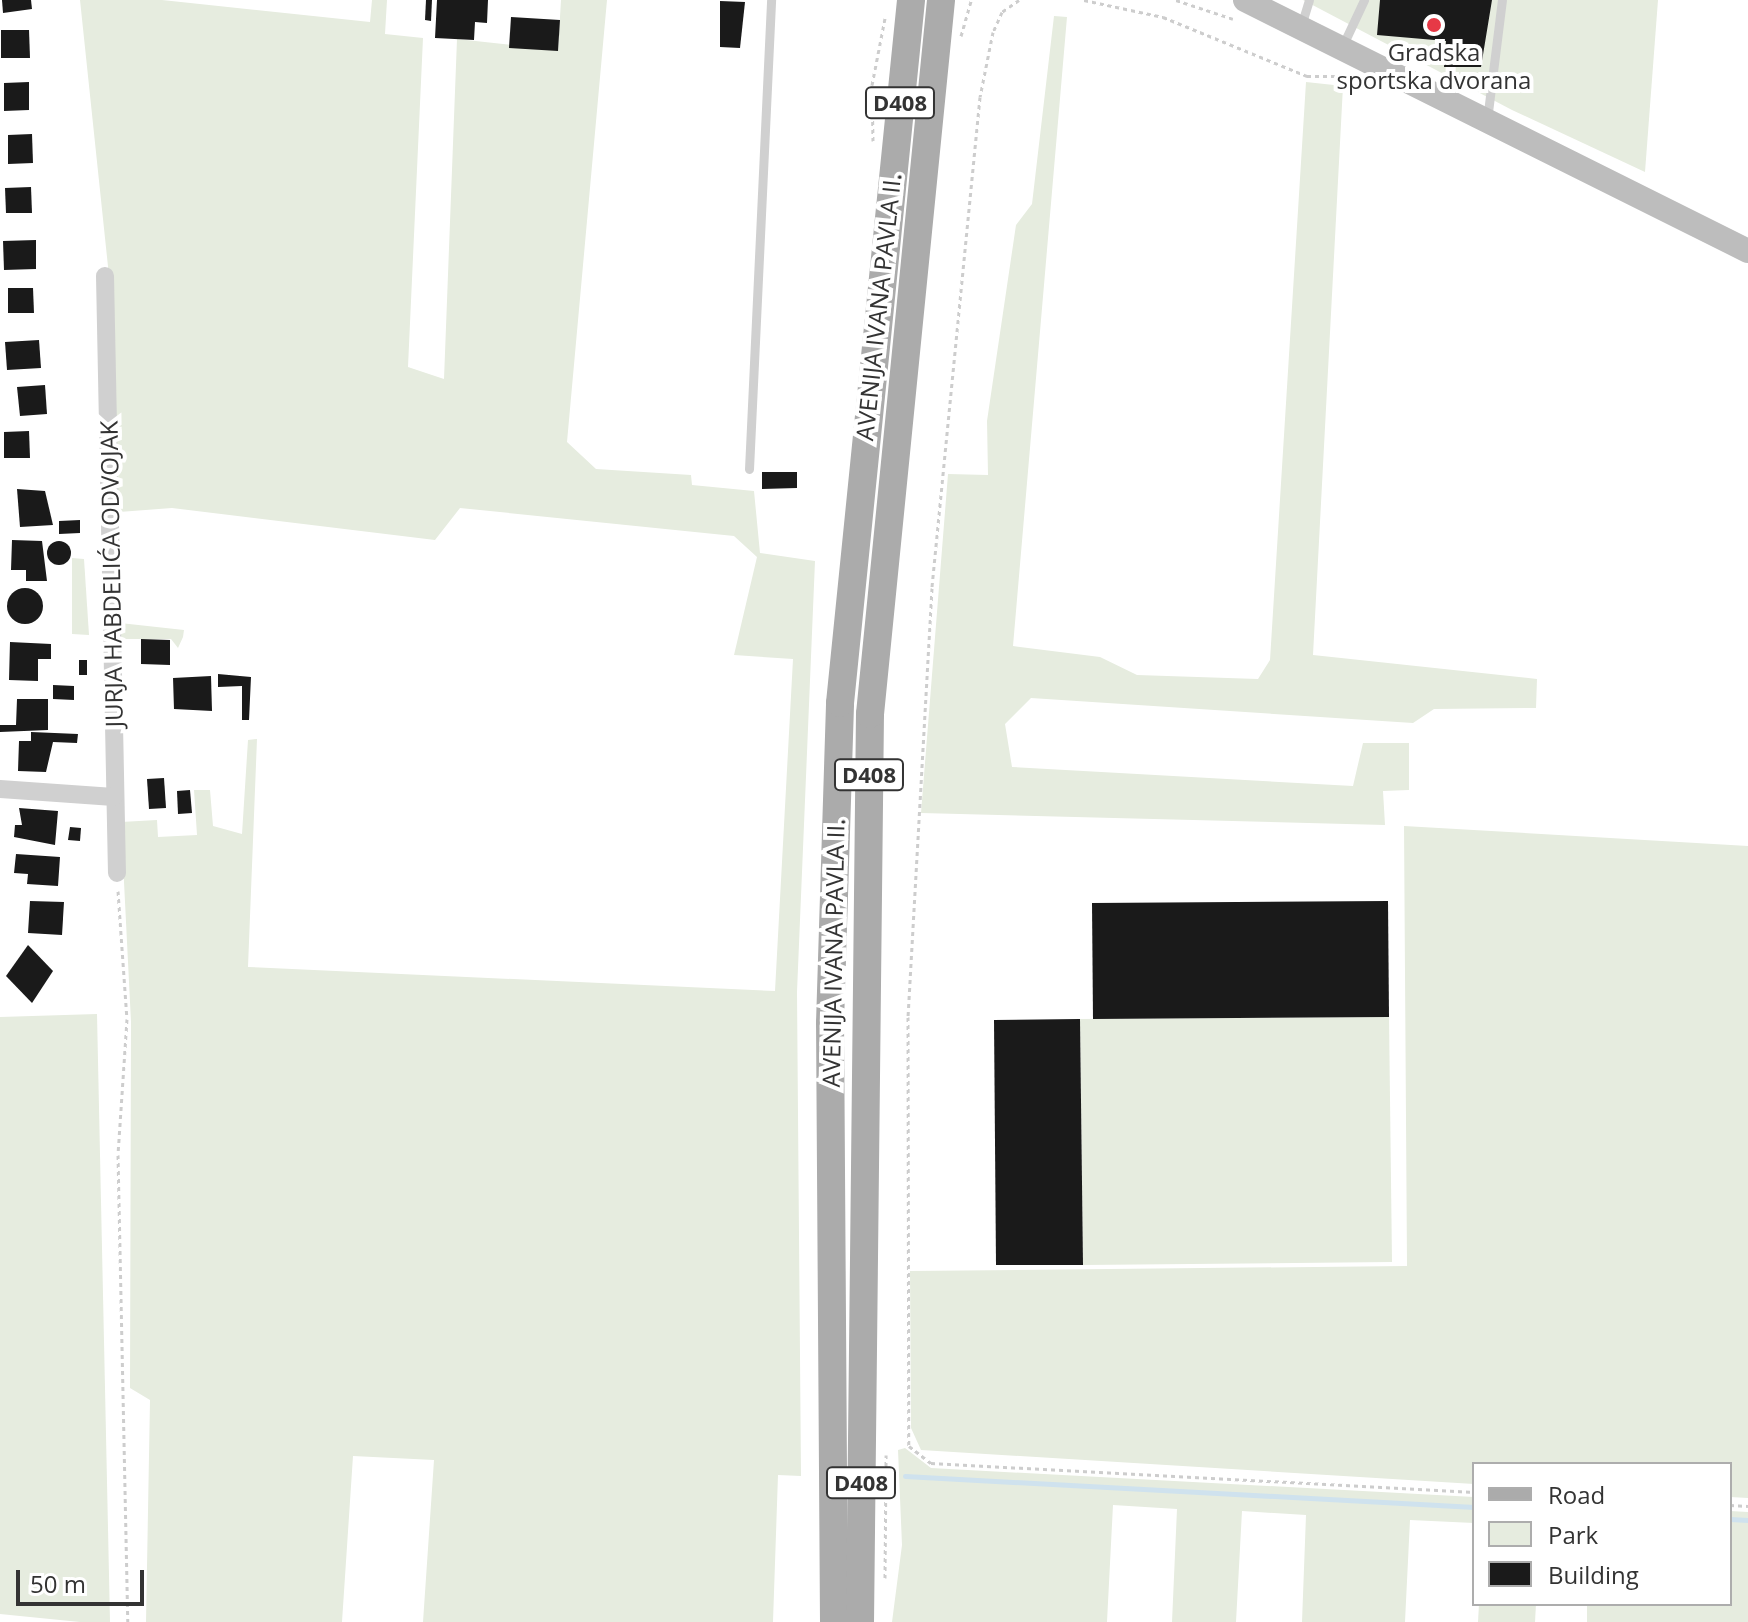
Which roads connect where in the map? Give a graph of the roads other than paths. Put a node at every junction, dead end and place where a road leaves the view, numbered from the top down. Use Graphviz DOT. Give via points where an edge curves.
graph roads {
  1 [pos="771,0"];
  2 [pos="911,0"];
  3 [pos="1245,0"];
  4 [pos="1309,0"];
  5 [pos="1364,0"];
  6 [pos="1502,0"];
  7 [pos="943,6"];
  8 [pos="1301,26"];
  9 [pos="1342,47"];
  10 [pos="1487,120"];
  11 [pos="1748,251"];
  12 [pos="105,276"];
  13 [pos="749,469"];
  14 [pos="0,789"];
  15 [pos="114,797"];
  16 [pos="117,873"];
  17 [pos="834,1564"];
  18 [pos="854,1620"];
  19 [pos="826,1622"];
  1 -- 13 [label="lane"];
  2 -- 17 [label="main road, AVENIJA IVANA PAVLA II. / D408" via="840,703 830,1023"];
  3 -- 8 [label="main road"];
  4 -- 8 [label="lane"];
  5 -- 9 [label="lane"];
  6 -- 10 [label="lane"];
  7 -- 18 [label="main road, AVENIJA IVANA PAVLA II. / D408" via="870,714"];
  8 -- 9 [label="main road"];
  9 -- 10 [label="main road"];
  10 -- 11 [label="main road"];
  12 -- 15 [label="street, JURJA HABDELIĆA ODVOJAK"];
  14 -- 15 [label="street"];
  15 -- 16 [label="street, JURJA HABDELIĆA ODVOJAK"];
  17 -- 18 [label="main road, AVENIJA IVANA PAVLA II. / D408"];
  17 -- 19 [label="main road"];
}
